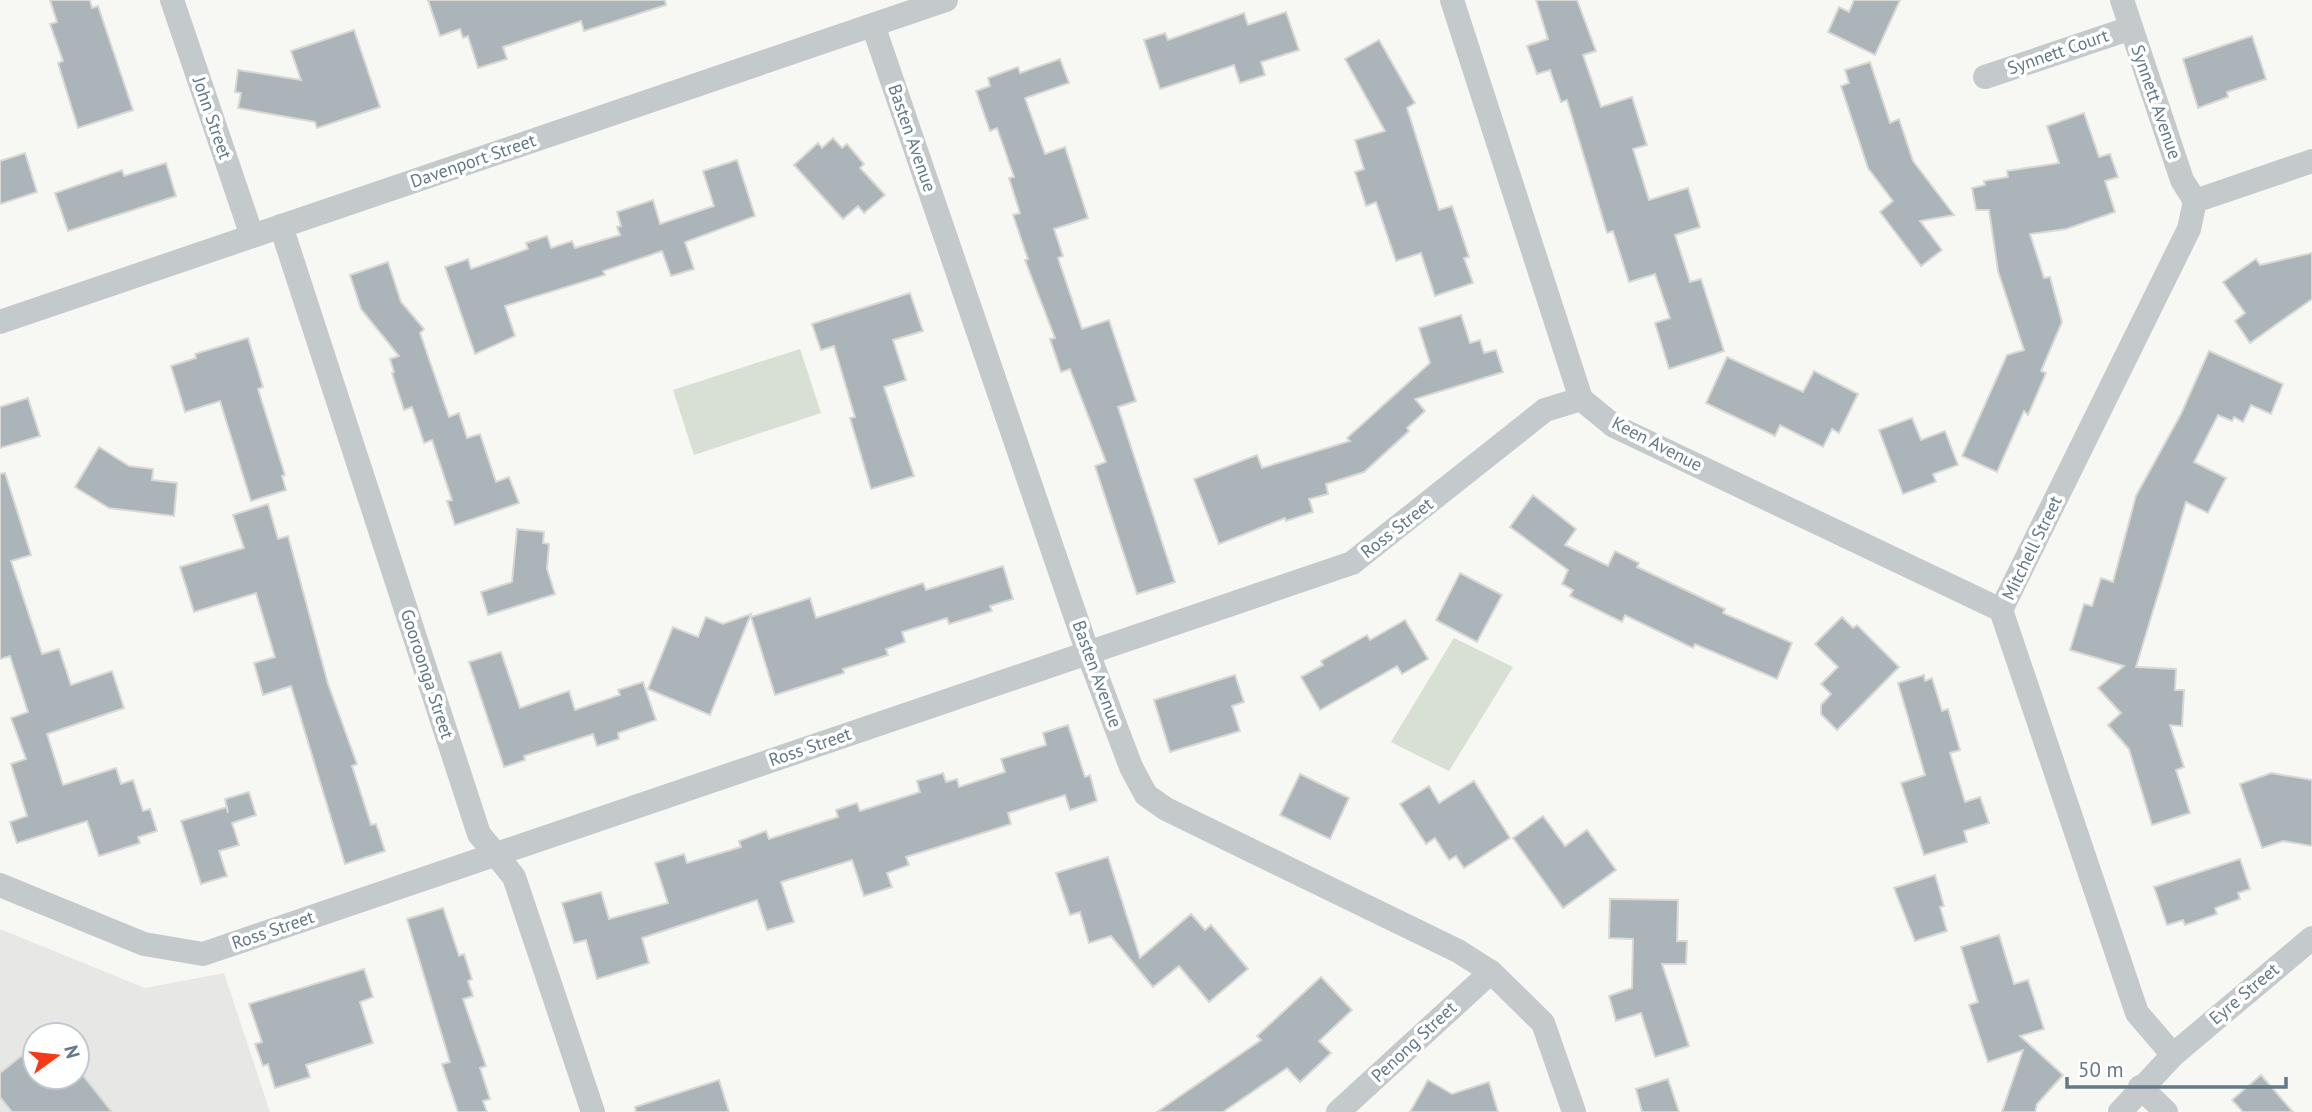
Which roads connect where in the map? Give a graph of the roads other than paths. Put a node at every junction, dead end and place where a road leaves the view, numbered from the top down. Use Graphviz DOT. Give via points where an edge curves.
graph roads {
  1 [pos="172,0"];
  2 [pos="946,0"];
  3 [pos="1452,0"];
  4 [pos="2122,0"];
  5 [pos="873,25"];
  6 [pos="2131,27"];
  7 [pos="1985,77"];
  8 [pos="2312,161"];
  9 [pos="2195,201"];
  10 [pos="281,226"];
  11 [pos="252,236"];
  12 [pos="0,322"];
  13 [pos="1581,399"];
  14 [pos="2001,610"];
  15 [pos="1088,653"];
  16 [pos="494,854"];
  17 [pos="0,885"];
  18 [pos="2312,938"];
  19 [pos="1490,972"];
  20 [pos="2173,1055"];
  21 [pos="2140,1087"];
  22 [pos="593,1112"];
  23 [pos="1338,1112"];
  24 [pos="1574,1112"];
  25 [pos="2120,1112"];
  26 [pos="2166,1112"];
  1 -- 11 [label="street, John Street"];
  2 -- 5 [label="street, Davenport Street"];
  3 -- 13 [label="street"];
  4 -- 6 [label="street, Synnett Avenue"];
  5 -- 10 [label="street, Davenport Street"];
  5 -- 15 [label="street, Basten Avenue"];
  6 -- 7 [label="street, Synnett Court"];
  6 -- 9 [label="street, Synnett Avenue" via="2182,180"];
  8 -- 9 [label="street"];
  9 -- 14 [label="street, Mitchell Street" via="2189,229"];
  10 -- 11 [label="street, Davenport Street"];
  10 -- 16 [label="street, Gooroonga Street" via="479,834"];
  11 -- 12 [label="street, Davenport Street"];
  13 -- 14 [label="street, Keen Avenue" via="1614,426"];
  13 -- 15 [label="street, Ross Street" via="1545,410 1352,564"];
  14 -- 20 [label="street, Mitchell Street" via="2137,1013"];
  15 -- 16 [label="street, Ross Street"];
  15 -- 19 [label="street, Basten Avenue" via="1130,766 1146,795 1166,809 1458,951"];
  16 -- 17 [label="street, Ross Street" via="203,954 144,944"];
  16 -- 22 [label="street, Gooroonga Street" via="514,877"];
  18 -- 20 [label="street, Eyre Street"];
  19 -- 23 [label="street, Penong Street"];
  19 -- 24 [label="street, Basten Avenue" via="1543,1023"];
  20 -- 21 [label="street, Eyre Street"];
  21 -- 25 [label="street, Eyre Street"];
  21 -- 26 [label="street"];
}
